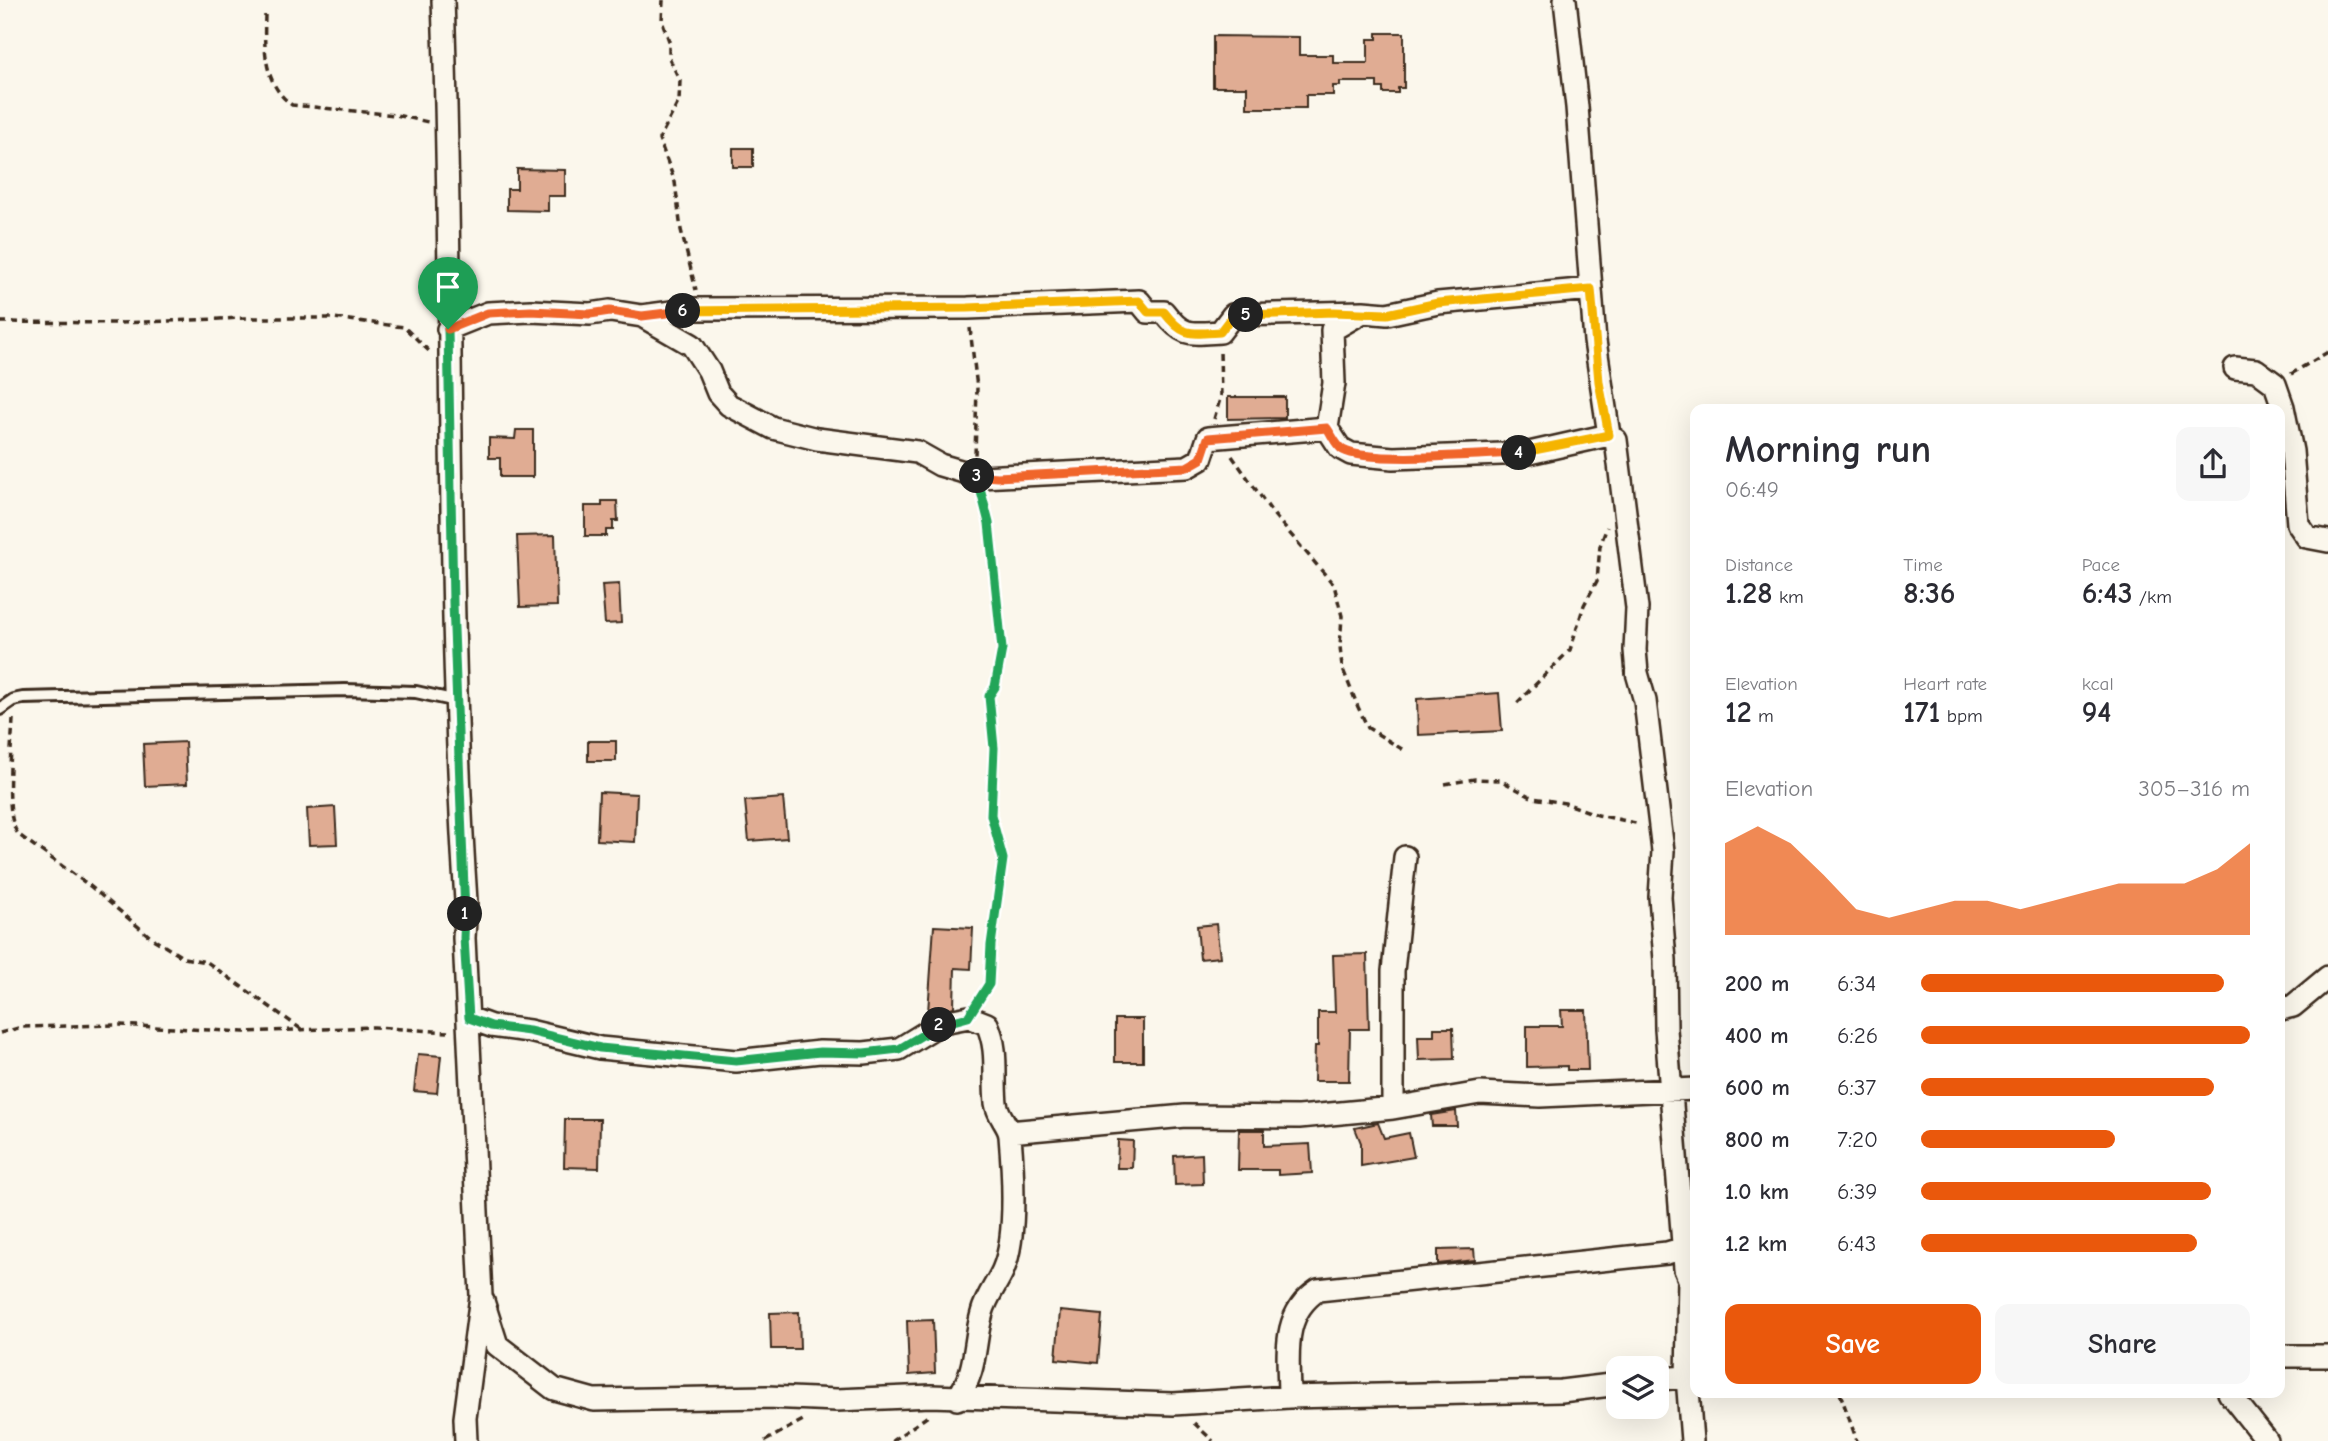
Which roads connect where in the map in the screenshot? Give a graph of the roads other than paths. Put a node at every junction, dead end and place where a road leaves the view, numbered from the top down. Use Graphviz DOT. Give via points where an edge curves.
graph roads {
  1 [pos="443,0"];
  2 [pos="1565,0"];
  3 [pos="1591,289"];
  4 [pos="1363,312"];
  5 [pos="642,316"];
  6 [pos="448,329"];
  7 [pos="2235,368"];
  8 [pos="2282,404"];
  9 [pos="2285,417"];
  10 [pos="1327,428"];
  11 [pos="1609,435"];
  12 [pos="2328,541"];
  13 [pos="457,701"];
  14 [pos="0,709"];
  15 [pos="1405,857"];
  16 [pos="2328,976"];
  17 [pos="2285,1008"];
  18 [pos="469,1025"];
  19 [pos="1671,1088"];
  20 [pos="1690,1089"];
  21 [pos="1393,1108"];
  22 [pos="1009,1132"];
  23 [pos="1684,1248"];
  24 [pos="1690,1270"];
  25 [pos="481,1296"];
  26 [pos="1690,1318"];
  27 [pos="2285,1356"];
  28 [pos="2328,1356"];
  29 [pos="1687,1377"];
  30 [pos="1669,1378"];
  31 [pos="1606,1386"];
  32 [pos="1289,1397"];
  33 [pos="2233,1398"];
  34 [pos="957,1399"];
  35 [pos="466,1441"];
  36 [pos="1692,1441"];
  37 [pos="2267,1441"];
  1 -- 6 [label="street"];
  2 -- 3 [label="street"];
  3 -- 4 [label="street" via="1438,303 1387,314"];
  3 -- 11 [label="street"];
  4 -- 5 [label="street" via="1233,315 1220,332 1191,334 1164,312 1148,312 1139,301 968,308 695,309"];
  4 -- 10 [label="street" via="1332,330 1334,383"];
  5 -- 6 [label="street" via="610,311 488,313"];
  5 -- 10 [label="street" via="692,345 718,393 741,413 773,428 817,439 917,452 940,466 974,475 1187,467 1201,459 1208,438"];
  6 -- 13 [label="street"];
  7 -- 8 [label="street" via="2256,370 2275,384"];
  9 -- 12 [label="street" via="2298,524 2307,537"];
  10 -- 11 [label="street" via="1340,448 1351,454 1393,458 1529,453"];
  11 -- 19 [label="street" via="1616,440 1637,608 1637,673 1645,701 1663,851 1660,897"];
  13 -- 14 [label="lane" via="416,692 345,690 37,697 13,700"];
  13 -- 18 [label="street"];
  15 -- 21 [label="street" via="1393,971"];
  16 -- 17 [label="street"];
  18 -- 22 [label="street" via="529,1031 600,1048 736,1061 899,1049 943,1022 968,1017 987,1024 994,1039 996,1102 999,1118"];
  18 -- 25 [label="street"];
  19 -- 20 [label="street"];
  19 -- 21 [label="street" via="1540,1096 1480,1093"];
  19 -- 23 [label="street"];
  21 -- 22 [label="street" via="1299,1117 1185,1116"];
  22 -- 34 [label="street" via="1013,1186 1004,1268 982,1312 974,1368"];
  23 -- 24 [label="street"];
  23 -- 32 [label="street" via="1318,1290 1294,1315"];
  25 -- 34 [label="street" via="497,1345 554,1389 594,1400"];
  25 -- 35 [label="street"];
  26 -- 29 [label="street"];
  27 -- 28 [label="street"];
  29 -- 30 [label="street"];
  29 -- 36 [label="street"];
  31 -- 32 [label="street" via="1561,1391"];
  32 -- 34 [label="street" via="1172,1404"];
  33 -- 37 [label="street"];
}
